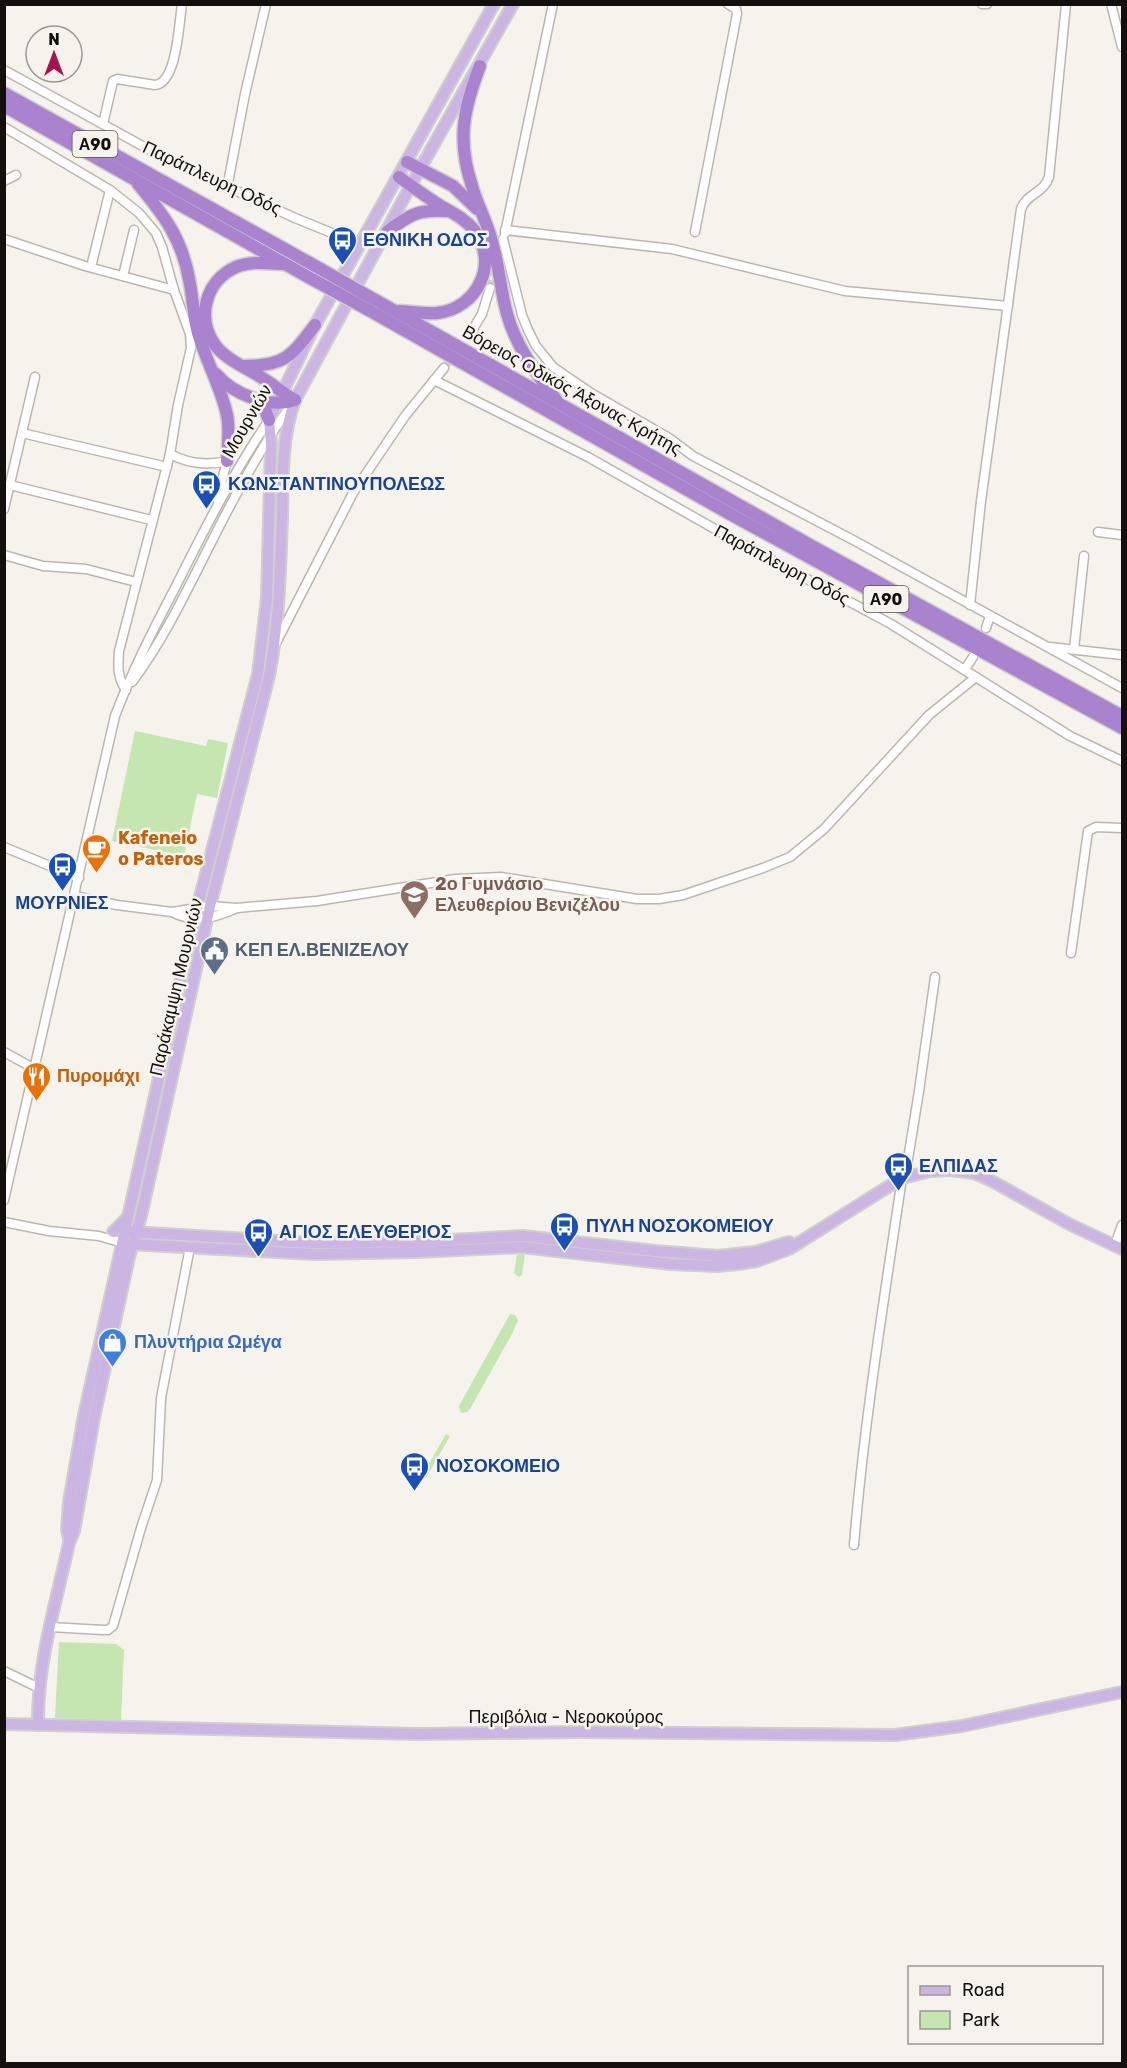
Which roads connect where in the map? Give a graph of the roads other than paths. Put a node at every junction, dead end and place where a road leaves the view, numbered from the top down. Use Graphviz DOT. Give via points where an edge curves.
graph roads {
  1 [pos="182,4"];
  2 [pos="266,4"];
  3 [pos="494,4"];
  4 [pos="513,4"];
  5 [pos="553,4"];
  6 [pos="728,4"];
  7 [pos="982,4"];
  8 [pos="987,4"];
  9 [pos="1066,4"];
  10 [pos="1111,4"];
  11 [pos="1122,47"];
  12 [pos="480,66"];
  13 [pos="4,70"];
  14 [pos="4,93"];
  15 [pos="4,106"];
  16 [pos="103,124"];
  17 [pos="4,127"];
  18 [pos="407,162"];
  19 [pos="420,169"];
  20 [pos="16,175"];
  21 [pos="131,177"];
  22 [pos="399,177"];
  23 [pos="4,181"];
  24 [pos="411,185"];
  25 [pos="227,188"];
  26 [pos="110,189"];
  27 [pos="450,211"];
  28 [pos="484,220"];
  29 [pos="134,230"];
  30 [pos="387,232"];
  31 [pos="695,232"];
  32 [pos="503,238"];
  33 [pos="4,240"];
  34 [pos="359,244"];
  35 [pos="286,264"];
  36 [pos="92,267"];
  37 [pos="313,272"];
  38 [pos="123,276"];
  39 [pos="490,288"];
  40 [pos="174,290"];
  41 [pos="1008,306"];
  42 [pos="376,307"];
  43 [pos="394,310"];
  44 [pos="315,325"];
  45 [pos="470,334"];
  46 [pos="244,366"];
  47 [pos="444,368"];
  48 [pos="211,369"];
  49 [pos="34,376"];
  50 [pos="434,380"];
  51 [pos="281,398"];
  52 [pos="255,399"];
  53 [pos="295,400"];
  54 [pos="560,404"];
  55 [pos="269,420"];
  56 [pos="22,433"];
  57 [pos="271,434"];
  58 [pos="170,454"];
  59 [pos="226,461"];
  60 [pos="167,467"];
  61 [pos="10,486"];
  62 [pos="216,507"];
  63 [pos="4,509"];
  64 [pos="151,520"];
  65 [pos="1098,532"];
  66 [pos="1122,535"];
  67 [pos="4,555"];
  68 [pos="1084,556"];
  69 [pos="136,582"];
  70 [pos="267,598"];
  71 [pos="280,599"];
  72 [pos="298,600"];
  73 [pos="970,605"];
  74 [pos="990,616"];
  75 [pos="986,628"];
  76 [pos="275,644"];
  77 [pos="1047,647"];
  78 [pos="1074,649"];
  79 [pos="1122,655"];
  80 [pos="973,657"];
  81 [pos="964,669"];
  82 [pos="976,677"];
  83 [pos="1122,688"];
  84 [pos="126,690"];
  85 [pos="1122,716"];
  86 [pos="1122,728"];
  87 [pos="1122,761"];
  88 [pos="1122,828"];
  89 [pos="4,847"];
  90 [pos="79,878"];
  91 [pos="75,896"];
  92 [pos="210,906"];
  93 [pos="197,907"];
  94 [pos="237,908"];
  95 [pos="172,912"];
  96 [pos="207,919"];
  97 [pos="194,920"];
  98 [pos="1071,953"];
  99 [pos="935,977"];
  100 [pos="4,1052"];
  101 [pos="35,1069"];
  102 [pos="9,1167"];
  103 [pos="902,1178"];
  104 [pos="4,1200"];
  105 [pos="135,1215"];
  106 [pos="4,1222"];
  107 [pos="1122,1225"];
  108 [pos="113,1232"];
  109 [pos="817,1232"];
  110 [pos="156,1235"];
  111 [pos="99,1236"];
  112 [pos="130,1238"];
  113 [pos="190,1247"];
  114 [pos="1119,1247"];
  115 [pos="854,1545"];
  116 [pos="50,1627"];
  117 [pos="4,1671"];
  118 [pos="39,1688"];
  119 [pos="1122,1692"];
  120 [pos="4,1724"];
  121 [pos="38,1725"];
  1 -- 16 [label="street" via="173,63 166,81 155,85 113,81"];
  2 -- 25 [label="street"];
  3 -- 18 [label="main road, Μουρνιών"];
  4 -- 12 [label="main road, Παράκαμψη Μουρνιών"];
  5 -- 32 [label="street"];
  6 -- 31 [label="street" via="737,14"];
  7 -- 8 [label="street"];
  9 -- 41 [label="street" via="1049,177 1042,189 1026,198 1021,209"];
  10 -- 11 [label="street"];
  12 -- 19 [label="main road, Παράκαμψη Μουρνιών"];
  12 -- 28 [label="highway" via="466,107 462,134 465,163"];
  13 -- 16 [label="street, Παράπλευρη Οδός"];
  14 -- 37 [label="highway, Βόρειος Οδικός Άξονας Κρήτης / Α90"];
  15 -- 21 [label="highway, Βόρειος Οδικός Άξονας Κρήτης / Α90"];
  16 -- 25 [label="street, Παράπλευρη Οδός"];
  17 -- 26 [label="street"];
  18 -- 19 [label="highway"];
  18 -- 22 [label="main road, Μουρνιών"];
  19 -- 24 [label="main road, Παράκαμψη Μουρνιών"];
  19 -- 28 [label="highway" via="453,186"];
  20 -- 23 [label="street"];
  21 -- 35 [label="highway, Βόρειος Οδικός Άξονας Κρήτης / Α90"];
  21 -- 48 [label="highway" via="175,233 189,276 197,330"];
  22 -- 24 [label="highway"];
  22 -- 34 [label="main road, Μουρνιών"];
  24 -- 27 [label="highway"];
  24 -- 30 [label="main road, Παράκαμψη Μουρνιών"];
  25 -- 34 [label="street, Παράπλευρη Οδός"];
  26 -- 36 [label="street"];
  26 -- 40 [label="street" via="140,213 156,234"];
  27 -- 30 [label="highway" via="423,210"];
  27 -- 43 [label="highway" via="473,228 483,245 485,266 477,291 460,305 437,313"];
  28 -- 54 [label="highway" via="512,328 526,358"];
  29 -- 38 [label="street"];
  30 -- 53 [label="main road, Παράκαμψη Μουρνιών"];
  32 -- 41 [label="street" via="672,249 845,291"];
  32 -- 73 [label="street" via="525,322 536,346 553,367 693,456"];
  33 -- 36 [label="street"];
  34 -- 44 [label="main road, Μουρνιών"];
  35 -- 37 [label="highway, Βόρειος Οδικός Άξονας Κρήτης / Α90"];
  35 -- 46 [label="highway" via="237,267 217,281 207,296 209,334 217,347"];
  36 -- 38 [label="street"];
  37 -- 42 [label="highway, Βόρειος Οδικός Άξονας Κρήτης / Α90, bridge"];
  38 -- 40 [label="street"];
  39 -- 45 [label="street" via="482,314"];
  40 -- 58 [label="street" via="191,348"];
  41 -- 73 [label="street"];
  42 -- 43 [label="highway, Βόρειος Οδικός Άξονας Κρήτης / Α90"];
  42 -- 86 [label="highway, Βόρειος Οδικός Άξονας Κρήτης / Α90" via="730,514"];
  43 -- 54 [label="highway, Βόρειος Οδικός Άξονας Κρήτης / Α90"];
  44 -- 46 [label="highway" via="286,358 268,365"];
  44 -- 51 [label="main road, Μουρνιών"];
  46 -- 51 [label="highway"];
  47 -- 50 [label="street"];
  48 -- 52 [label="highway" via="226,384"];
  48 -- 59 [label="highway" via="227,415"];
  49 -- 56 [label="street"];
  50 -- 72 [label="street" via="358,485"];
  50 -- 81 [label="street, Παράπλευρη Οδός" via="635,483 891,624"];
  51 -- 52 [label="highway"];
  51 -- 53 [label="highway"];
  51 -- 55 [label="main road, Μουρνιών"];
  52 -- 55 [label="highway"];
  53 -- 57 [label="street, Μουρνιών"];
  53 -- 71 [label="main road, Παράκαμψη Μουρνιών" via="283,462"];
  54 -- 85 [label="highway, Βόρειος Οδικός Άξονας Κρήτης / Α90"];
  55 -- 57 [label="main road, Παράκαμψη Μουρνιών"];
  55 -- 62 [label="street, Μουρνιών"];
  56 -- 60 [label="street"];
  56 -- 61 [label="street"];
  57 -- 70 [label="main road, Παράκαμψη Μουρνιών"];
  57 -- 84 [label="street, Μουρνιών" via="183,599"];
  58 -- 59 [label="street" via="192,463"];
  58 -- 60 [label="street"];
  59 -- 62 [label="street"];
  60 -- 64 [label="street"];
  61 -- 63 [label="street"];
  61 -- 64 [label="street"];
  62 -- 84 [label="street, Μουρνιών" via="138,657"];
  64 -- 69 [label="street"];
  65 -- 66 [label="street"];
  67 -- 69 [label="street"];
  68 -- 78 [label="street"];
  69 -- 84 [label="street" via="117,669"];
  70 -- 71 [label="street"];
  70 -- 93 [label="main road, Παράκαμψη Μουρνιών" via="258,674"];
  71 -- 72 [label="street"];
  71 -- 76 [label="main road, Παράκαμψη Μουρνιών"];
  72 -- 76 [label="street"];
  73 -- 74 [label="street"];
  74 -- 75 [label="street"];
  74 -- 77 [label="street"];
  76 -- 92 [label="main road, Παράκαμψη Μουρνιών"];
  77 -- 78 [label="street"];
  77 -- 83 [label="street"];
  78 -- 79 [label="street"];
  80 -- 81 [label="street"];
  81 -- 82 [label="street, Παράπλευρη Οδός"];
  82 -- 87 [label="street, Παράπλευρη Οδός" via="1070,736"];
  82 -- 94 [label="street" via="928,716 824,829 799,850 763,868 683,894 637,899 483,877 317,901"];
  84 -- 90 [label="street" via="112,729"];
  88 -- 98 [label="street" via="1096,827 1088,831"];
  89 -- 90 [label="street"];
  90 -- 91 [label="street"];
  91 -- 95 [label="street"];
  91 -- 101 [label="street"];
  92 -- 93 [label="street"];
  92 -- 94 [label="street"];
  92 -- 96 [label="main road, Παράκαμψη Μουρνιών"];
  93 -- 95 [label="street"];
  93 -- 97 [label="main road, Παράκαμψη Μουρνιών"];
  94 -- 96 [label="street"];
  95 -- 97 [label="street"];
  96 -- 97 [label="street"];
  96 -- 105 [label="main road, Παράκαμψη Μουρνιών"];
  97 -- 105 [label="main road, Παράκαμψη Μουρνιών"];
  99 -- 103 [label="street" via="912,1136"];
  100 -- 101 [label="street"];
  101 -- 102 [label="street"];
  102 -- 104 [label="street"];
  103 -- 109 [label="main road"];
  103 -- 114 [label="main road" via="930,1171 974,1173"];
  103 -- 115 [label="street" via="860,1467"];
  105 -- 108 [label="main road"];
  105 -- 110 [label="main road"];
  105 -- 112 [label="main road, Παράκαμψη Μουρνιών"];
  106 -- 111 [label="street"];
  107 -- 114 [label="street"];
  108 -- 111 [label="street"];
  108 -- 112 [label="street"];
  109 -- 110 [label="main road" via="755,1252 718,1256 523,1236 314,1243"];
  109 -- 113 [label="main road" via="789,1249 757,1261 718,1266 522,1247 314,1254"];
  110 -- 112 [label="main road"];
  111 -- 112 [label="street"];
  112 -- 113 [label="main road"];
  112 -- 116 [label="main road, Παράκαμψη Μουρνιών" via="74,1532"];
  113 -- 116 [label="street" via="161,1398 157,1480 113,1626 108,1630"];
  116 -- 118 [label="main road, Παράκαμψη Μουρνιών"];
  117 -- 118 [label="street"];
  118 -- 121 [label="main road, Παράκαμψη Μουρνιών"];
  119 -- 121 [label="main road, Περιβόλια - Νεροκούρος" via="962,1726 895,1735 418,1734"];
  120 -- 121 [label="main road, Περιβόλια - Νεροκούρος"];
}
